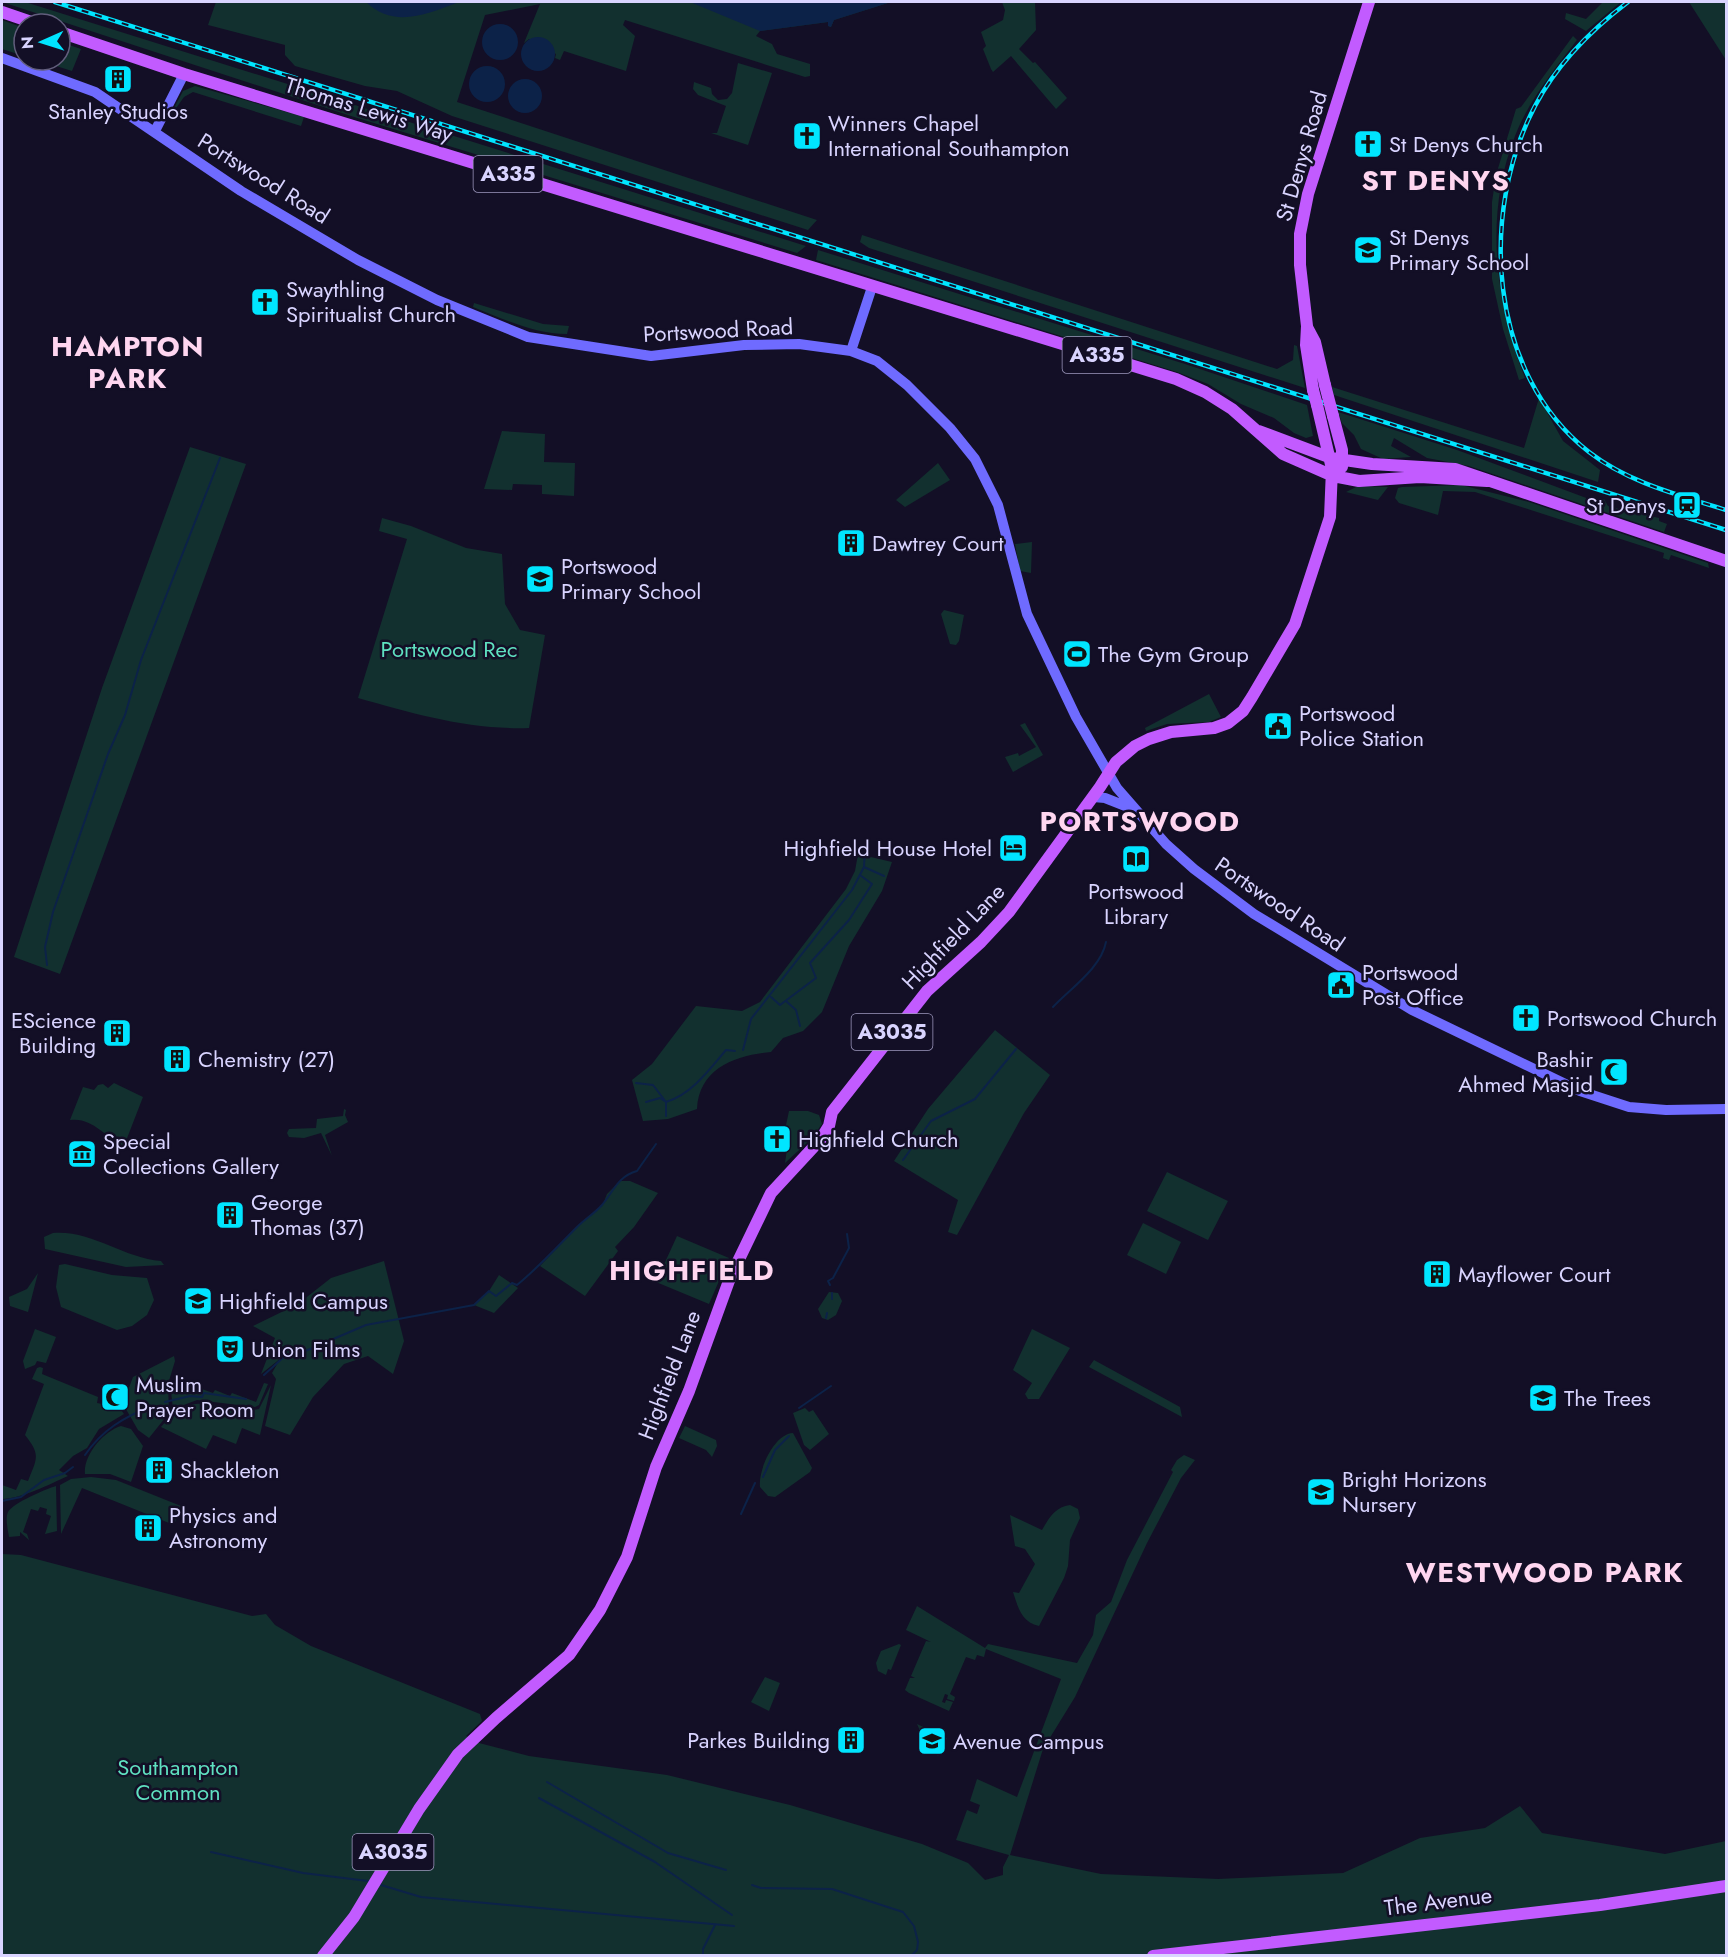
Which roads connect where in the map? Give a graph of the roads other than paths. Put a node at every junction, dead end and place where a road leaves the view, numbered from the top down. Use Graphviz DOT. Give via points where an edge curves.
graph roads {
  1 [pos="1369,2"];
  2 [pos="72,36"];
  3 [pos="2,58"];
  4 [pos="184,74"];
  5 [pos="155,131"];
  6 [pos="872,287"];
  7 [pos="1307,326"];
  8 [pos="851,351"];
  9 [pos="1259,431"];
  10 [pos="1324,432"];
  11 [pos="1290,443"];
  12 [pos="1337,469"];
  13 [pos="1487,481"];
  14 [pos="1726,561"];
  15 [pos="1108,775"];
  16 [pos="1093,797"];
  17 [pos="1133,809"];
  18 [pos="1726,1109"];
  19 [pos="1726,1886"];
  20 [pos="323,1956"];
  21 [pos="1153,1956"];
  1 -- 7 [label="main road, St Denys Road / A3035" via="1302,216 1299,250"];
  2 -- 4 [label="main road, Thomas Lewis Way / A335"];
  3 -- 5 [label="street, Portswood Road" via="95,92"];
  4 -- 5 [label="street"];
  4 -- 6 [label="main road, Thomas Lewis Way / A335"];
  5 -- 8 [label="street, Portswood Road" via="241,190 358,260 437,300 528,337 651,356 782,343"];
  6 -- 8 [label="street"];
  6 -- 9 [label="main road, Thomas Lewis Way / A335" via="1176,380 1219,400"];
  7 -- 10 [label="main road, St Denys Road / A3035, bridge" via="1305,345"];
  7 -- 12 [label="main road, St Denys Road / A3035, bridge" via="1315,342 1333,416"];
  8 -- 15 [label="street, Portswood Road" via="878,361 907,385 950,428 984,472 1002,516 1031,625"];
  9 -- 11 [label="main road, Thomas Lewis Way / A335"];
  9 -- 12 [label="main road, Thomas Lewis Way / A335" via="1271,446 1294,461"];
  10 -- 11 [label="main road" via="1312,444"];
  10 -- 12 [label="main road, St Denys Road / A3035"];
  11 -- 12 [label="main road, Thomas Lewis Way / A335"];
  12 -- 13 [label="main road, Thomas Lewis Way / A335" via="1383,478"];
  12 -- 13 [label="main road, Thomas Lewis Way / A335" via="1455,469"];
  12 -- 15 [label="main road, St Denys Road / A3035" via="1324,539 1295,624 1243,711 1222,726 1172,732 1142,742 1116,762"];
  13 -- 14 [label="main road, Thomas Lewis Way / A335"];
  15 -- 16 [label="main road, Highfield Lane / A3035"];
  15 -- 17 [label="street, Portswood Road"];
  16 -- 17 [label="street"];
  16 -- 20 [label="main road, Highfield Lane / A3035" via="1009,912 934,983 897,1026 832,1112 824,1135 771,1193 717,1309 693,1382 656,1467 630,1549 612,1590 569,1655 476,1736 436,1784 354,1917"];
  17 -- 18 [label="street, Portswood Road" via="1173,851 1231,898 1359,979 1443,1026 1580,1091 1614,1103 1647,1109"];
  19 -- 21 [label="main road, The Avenue" via="1600,1905"];
}
